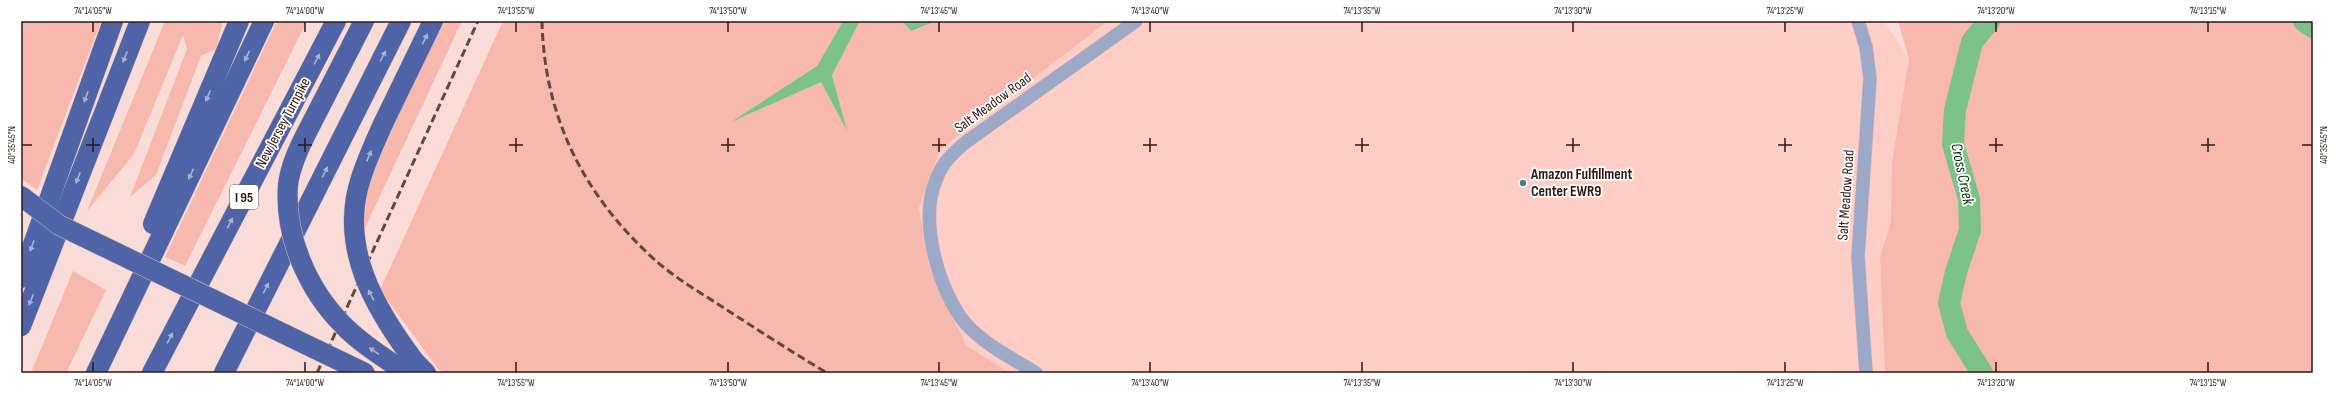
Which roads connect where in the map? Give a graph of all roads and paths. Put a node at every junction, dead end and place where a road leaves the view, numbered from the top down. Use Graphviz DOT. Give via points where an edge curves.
graph roads {
  1 [pos="113,21"];
  2 [pos="140,21"];
  3 [pos="239,21"];
  4 [pos="264,21"];
  5 [pos="336,21"];
  6 [pos="364,21"];
  7 [pos="401,21"];
  8 [pos="433,21"];
  9 [pos="1136,21"];
  10 [pos="1858,21"];
  11 [pos="21,196"];
  12 [pos="21,209"];
  13 [pos="21,278"];
  14 [pos="21,326"];
  15 [pos="414,370"];
  16 [pos="92,373"];
  17 [pos="96,373"];
  18 [pos="152,373"];
  19 [pos="224,373"];
  20 [pos="343,373"];
  21 [pos="364,373"];
  22 [pos="1036,373"];
  23 [pos="1866,373"];
  1 -- 13 [label="highway, one-way"];
  2 -- 14 [label="highway, one-way"];
  3 -- 16 [label="highway, one-way"];
  4 -- 17 [label="highway, one-way"];
  18 -- 5 [label="highway, New Jersey Turnpike / I 95, one-way"];
  15 -- 6 [label="highway, one-way, bridge" via="363,343 343,326 319,296 304,268 292,232 288,204 292,168 306,134"];
  19 -- 7 [label="highway, one-way"];
  15 -- 8 [label="highway, one-way, bridge" via="367,287 360,265 354,219 360,179 383,124"];
  9 -- 22 [label="street, Salt Meadow Road" via="966,142 943,164 932,190 929,209 931,237 952,303 965,322 980,337"];
  10 -- 23 [label="street, Salt Meadow Road" via="1870,73 1858,257"];
  11 -- 21 [label="highway, bridge" via="59,225"];
  12 -- 20 [label="highway" via="85,250"];
}
